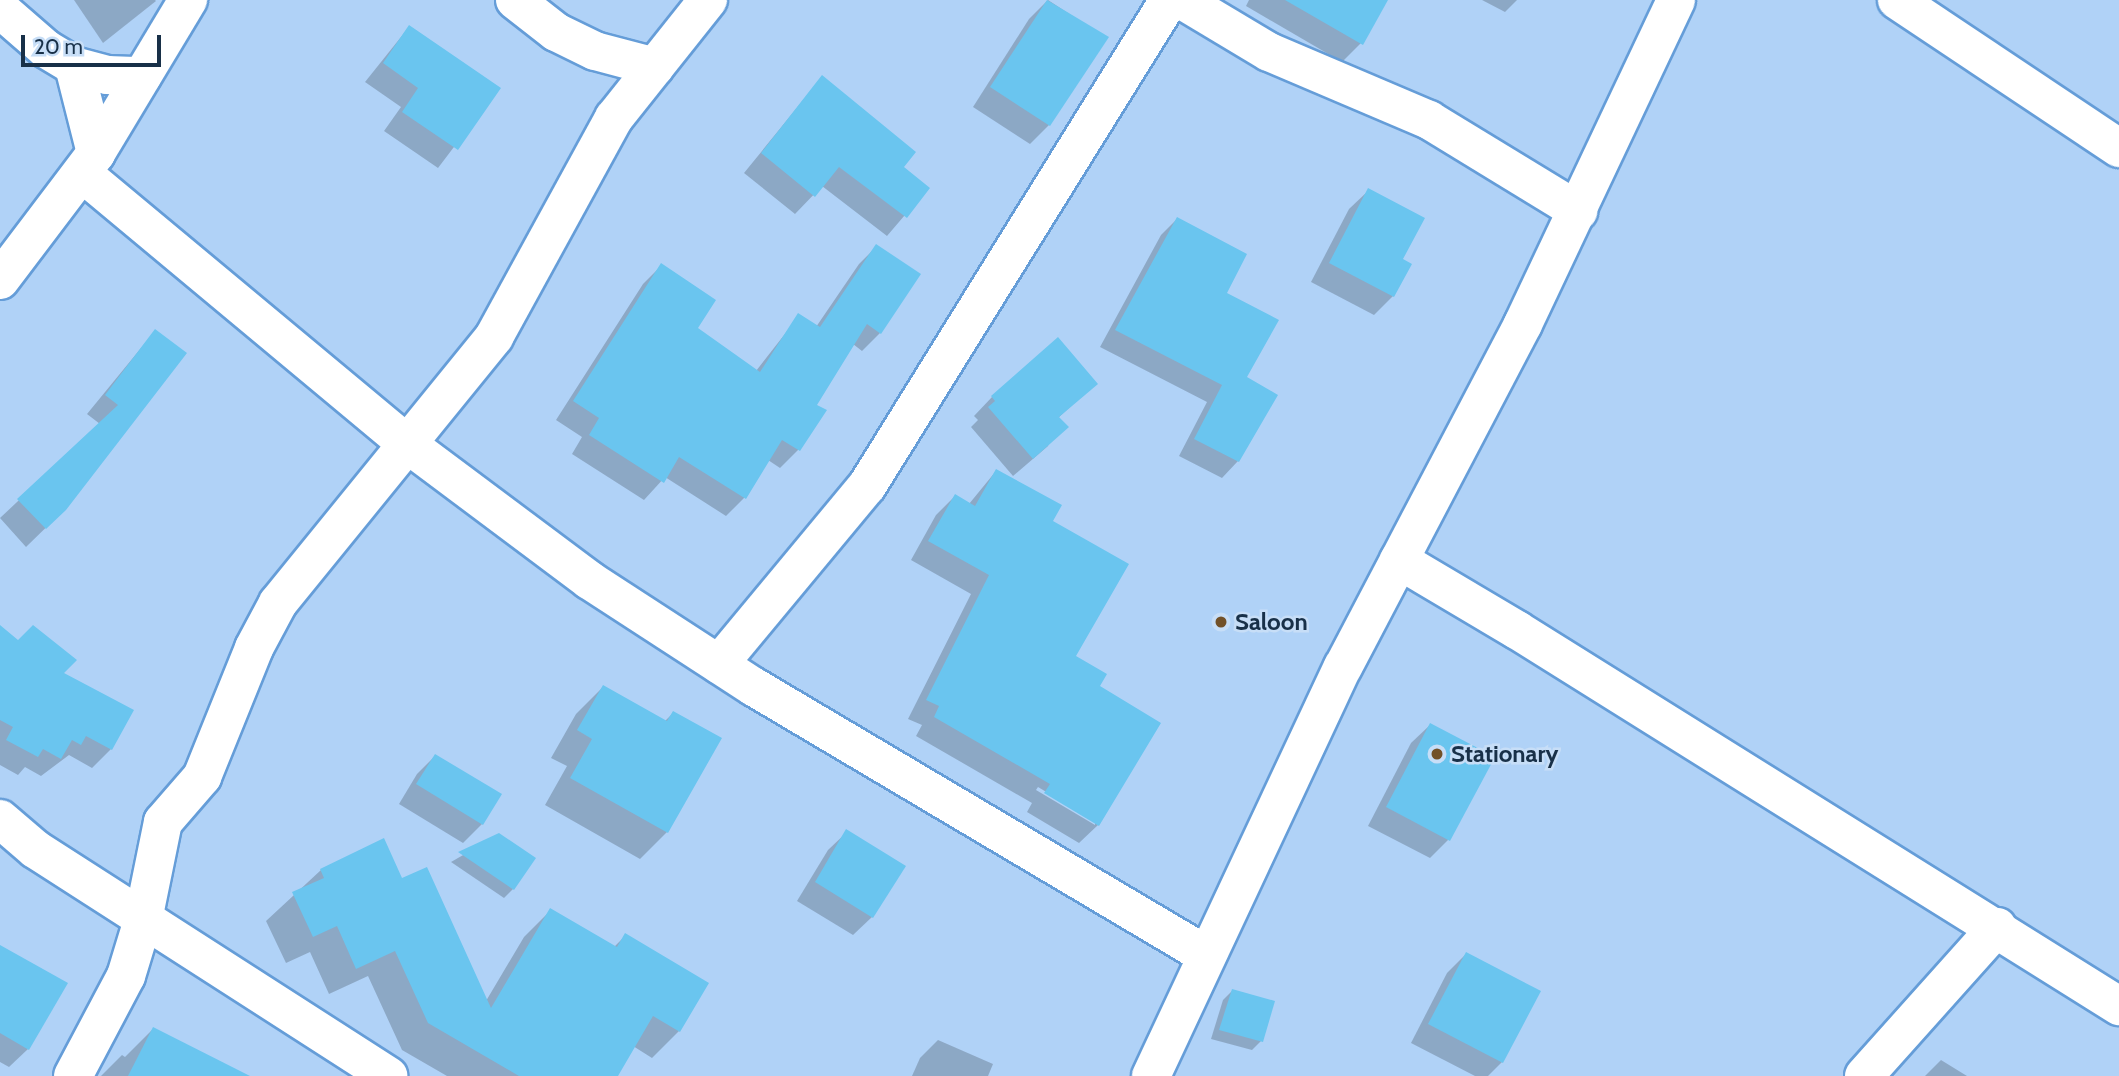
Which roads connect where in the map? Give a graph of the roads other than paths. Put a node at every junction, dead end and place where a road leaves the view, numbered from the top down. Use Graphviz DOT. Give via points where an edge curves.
graph roads {
  1 [pos="4,0"];
  2 [pos="188,0"];
  3 [pos="515,0"];
  4 [pos="708,0"];
  5 [pos="1169,0"];
  6 [pos="1182,0"];
  7 [pos="1676,0"];
  8 [pos="1897,0"];
  9 [pos="0,8"];
  10 [pos="74,66"];
  11 [pos="655,67"];
  12 [pos="142,76"];
  13 [pos="2119,148"];
  14 [pos="89,163"];
  15 [pos="1578,211"];
  16 [pos="0,280"];
  17 [pos="410,446"];
  18 [pos="1399,561"];
  19 [pos="719,664"];
  20 [pos="0,819"];
  21 [pos="144,920"];
  22 [pos="1997,927"];
  23 [pos="1206,955"];
  24 [pos="2119,1006"];
  25 [pos="72,1076"];
  26 [pos="387,1076"];
  27 [pos="1151,1076"];
  28 [pos="1864,1076"];
  1 -- 9 [label="street"];
  2 -- 12 [label="street"];
  3 -- 11 [label="street" via="576,42"];
  4 -- 11 [label="street"];
  5 -- 19 [label="street" via="867,486"];
  6 -- 15 [label="street" via="1269,52 1429,120"];
  7 -- 15 [label="street"];
  8 -- 13 [label="street"];
  9 -- 10 [label="street" via="46,49"];
  10 -- 12 [label="street" via="107,75"];
  10 -- 14 [label="street"];
  11 -- 17 [label="street" via="614,118 494,337"];
  12 -- 14 [label="street"];
  14 -- 16 [label="street"];
  14 -- 17 [label="street"];
  15 -- 18 [label="street"];
  17 -- 19 [label="street" via="589,580"];
  17 -- 21 [label="street" via="278,603 254,648 202,776 163,822"];
  18 -- 22 [label="street"];
  18 -- 23 [label="street"];
  19 -- 23 [label="street"];
  20 -- 21 [label="street" via="35,849"];
  21 -- 25 [label="street" via="126,976"];
  21 -- 26 [label="street"];
  22 -- 24 [label="street"];
  22 -- 28 [label="street"];
  23 -- 27 [label="street"];
}
